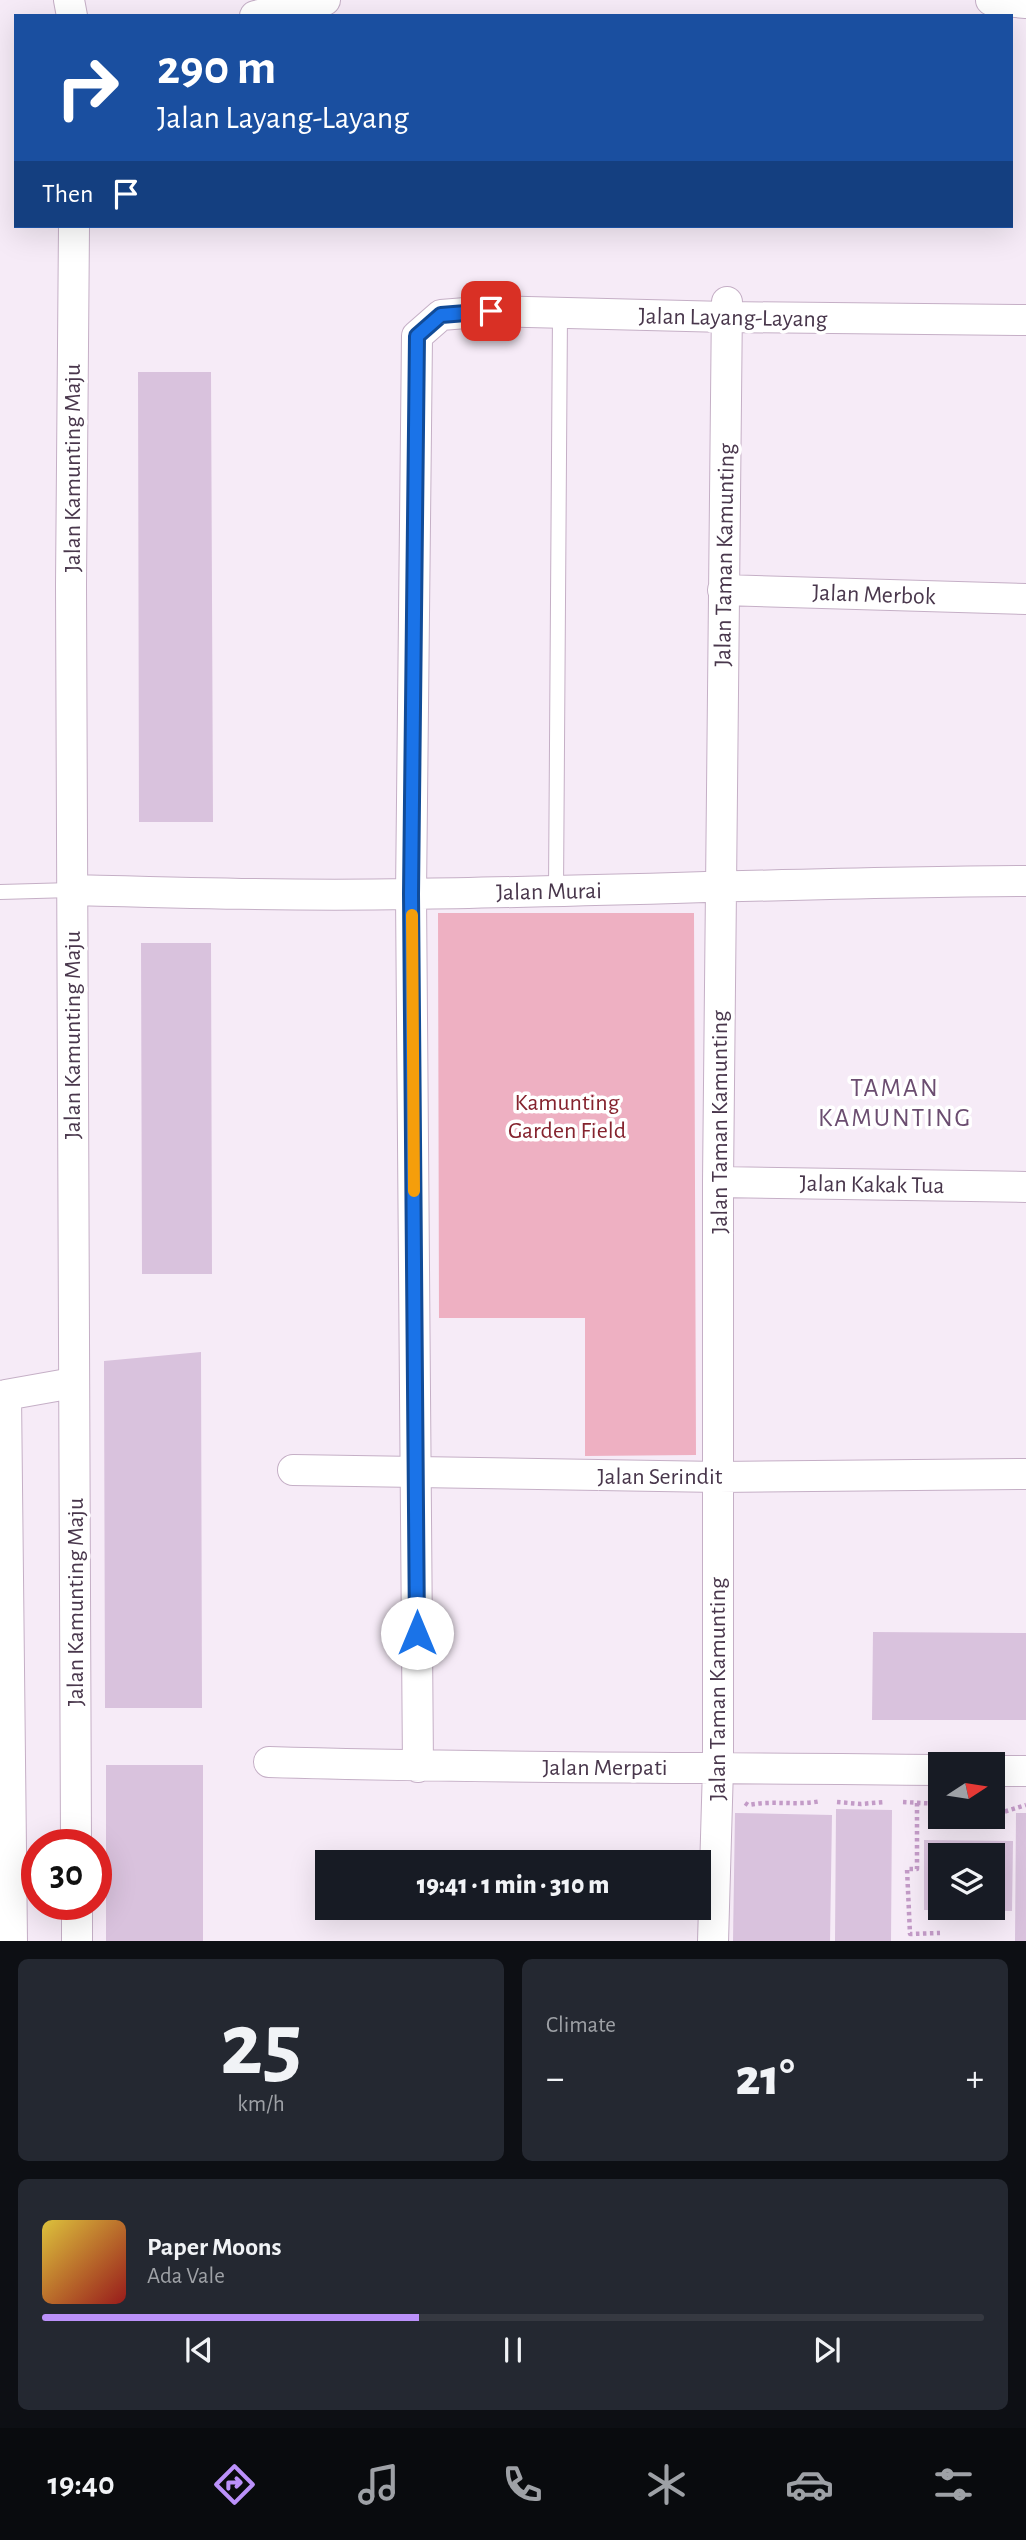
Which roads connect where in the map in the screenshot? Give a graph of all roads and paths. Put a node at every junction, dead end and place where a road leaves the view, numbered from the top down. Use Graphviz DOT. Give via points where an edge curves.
graph roads {
  1 [pos="325,0"];
  2 [pos="991,0"];
  3 [pos="1026,3"];
  4 [pos="264,14"];
  5 [pos="74,228"];
  6 [pos="726,310"];
  7 [pos="560,313"];
  8 [pos="1026,320"];
  9 [pos="723,590"];
  10 [pos="1026,599"];
  11 [pos="1026,880"];
  12 [pos="721,886"];
  13 [pos="72,890"];
  14 [pos="556,890"];
  15 [pos="0,892"];
  16 [pos="411,894"];
  17 [pos="718,1182"];
  18 [pos="1026,1187"];
  19 [pos="73,1383"];
  20 [pos="3,1395"];
  21 [pos="293,1470"];
  22 [pos="416,1474"];
  23 [pos="1026,1474"];
  24 [pos="719,1477"];
  25 [pos="270,1762"];
  26 [pos="418,1767"];
  27 [pos="718,1767"];
  28 [pos="928,1770"];
  29 [pos="1005,1771"];
  30 [pos="1026,1771"];
  31 [pos="717,1800"];
  32 [pos="889,1802"];
  33 [pos="898,1802"];
  34 [pos="917,1803"];
  35 [pos="928,1803"];
  36 [pos="1026,1805"];
  37 [pos="1005,1811"];
  38 [pos="76,1829"];
  39 [pos="77,1920"];
  40 [pos="940,1933"];
  41 [pos="12,1941"];
  42 [pos="77,1941"];
  43 [pos="713,1941"];
  1 -- 4 [label="street"];
  2 -- 3 [label="street"];
  5 -- 13 [label="street, Jalan Kamunting Maju"];
  6 -- 7 [label="street, Jalan Layang-Layang"];
  6 -- 8 [label="street, Jalan Layang-Layang"];
  6 -- 9 [label="street, Jalan Taman Kamunting"];
  7 -- 14 [label="lane"];
  7 -- 16 [label="street, Jalan Layang-Layang" via="441,315 417,336"];
  9 -- 10 [label="street, Jalan Merbok"];
  9 -- 12 [label="street, Jalan Taman Kamunting"];
  11 -- 12 [label="street, Jalan Murai"];
  12 -- 14 [label="street, Jalan Murai"];
  12 -- 17 [label="street, Jalan Taman Kamunting"];
  13 -- 15 [label="lane"];
  13 -- 16 [label="street, Jalan Murai"];
  13 -- 19 [label="street, Jalan Kamunting Maju"];
  14 -- 16 [label="street, Jalan Murai"];
  16 -- 22 [label="street"];
  17 -- 18 [label="street, Jalan Kakak Tua"];
  17 -- 24 [label="street, Jalan Taman Kamunting"];
  19 -- 20 [label="street"];
  19 -- 38 [label="street, Jalan Kamunting Maju"];
  20 -- 41 [label="street"];
  21 -- 22 [label="street, Jalan Serindit"];
  22 -- 24 [label="street, Jalan Serindit"];
  22 -- 26 [label="street"];
  23 -- 24 [label="street, Jalan Serindit"];
  24 -- 27 [label="street, Jalan Taman Kamunting"];
  25 -- 26 [label="street, Jalan Merpati"];
  26 -- 27 [label="street, Jalan Merpati"];
  27 -- 28 [label="street, Jalan Merpati"];
  27 -- 31 [label="street, Jalan Taman Kamunting"];
  29 -- 30 [label="street"];
  31 -- 32 [label="path" via="738,1799 748,1805 769,1801"];
  31 -- 43 [label="street, Jalan Taman Kamunting"];
  33 -- 34 [label="path"];
  34 -- 35 [label="path"];
  34 -- 40 [label="path" via="917,1869 907,1869 911,1934"];
  36 -- 37 [label="path"];
  39 -- 42 [label="street"];
}
